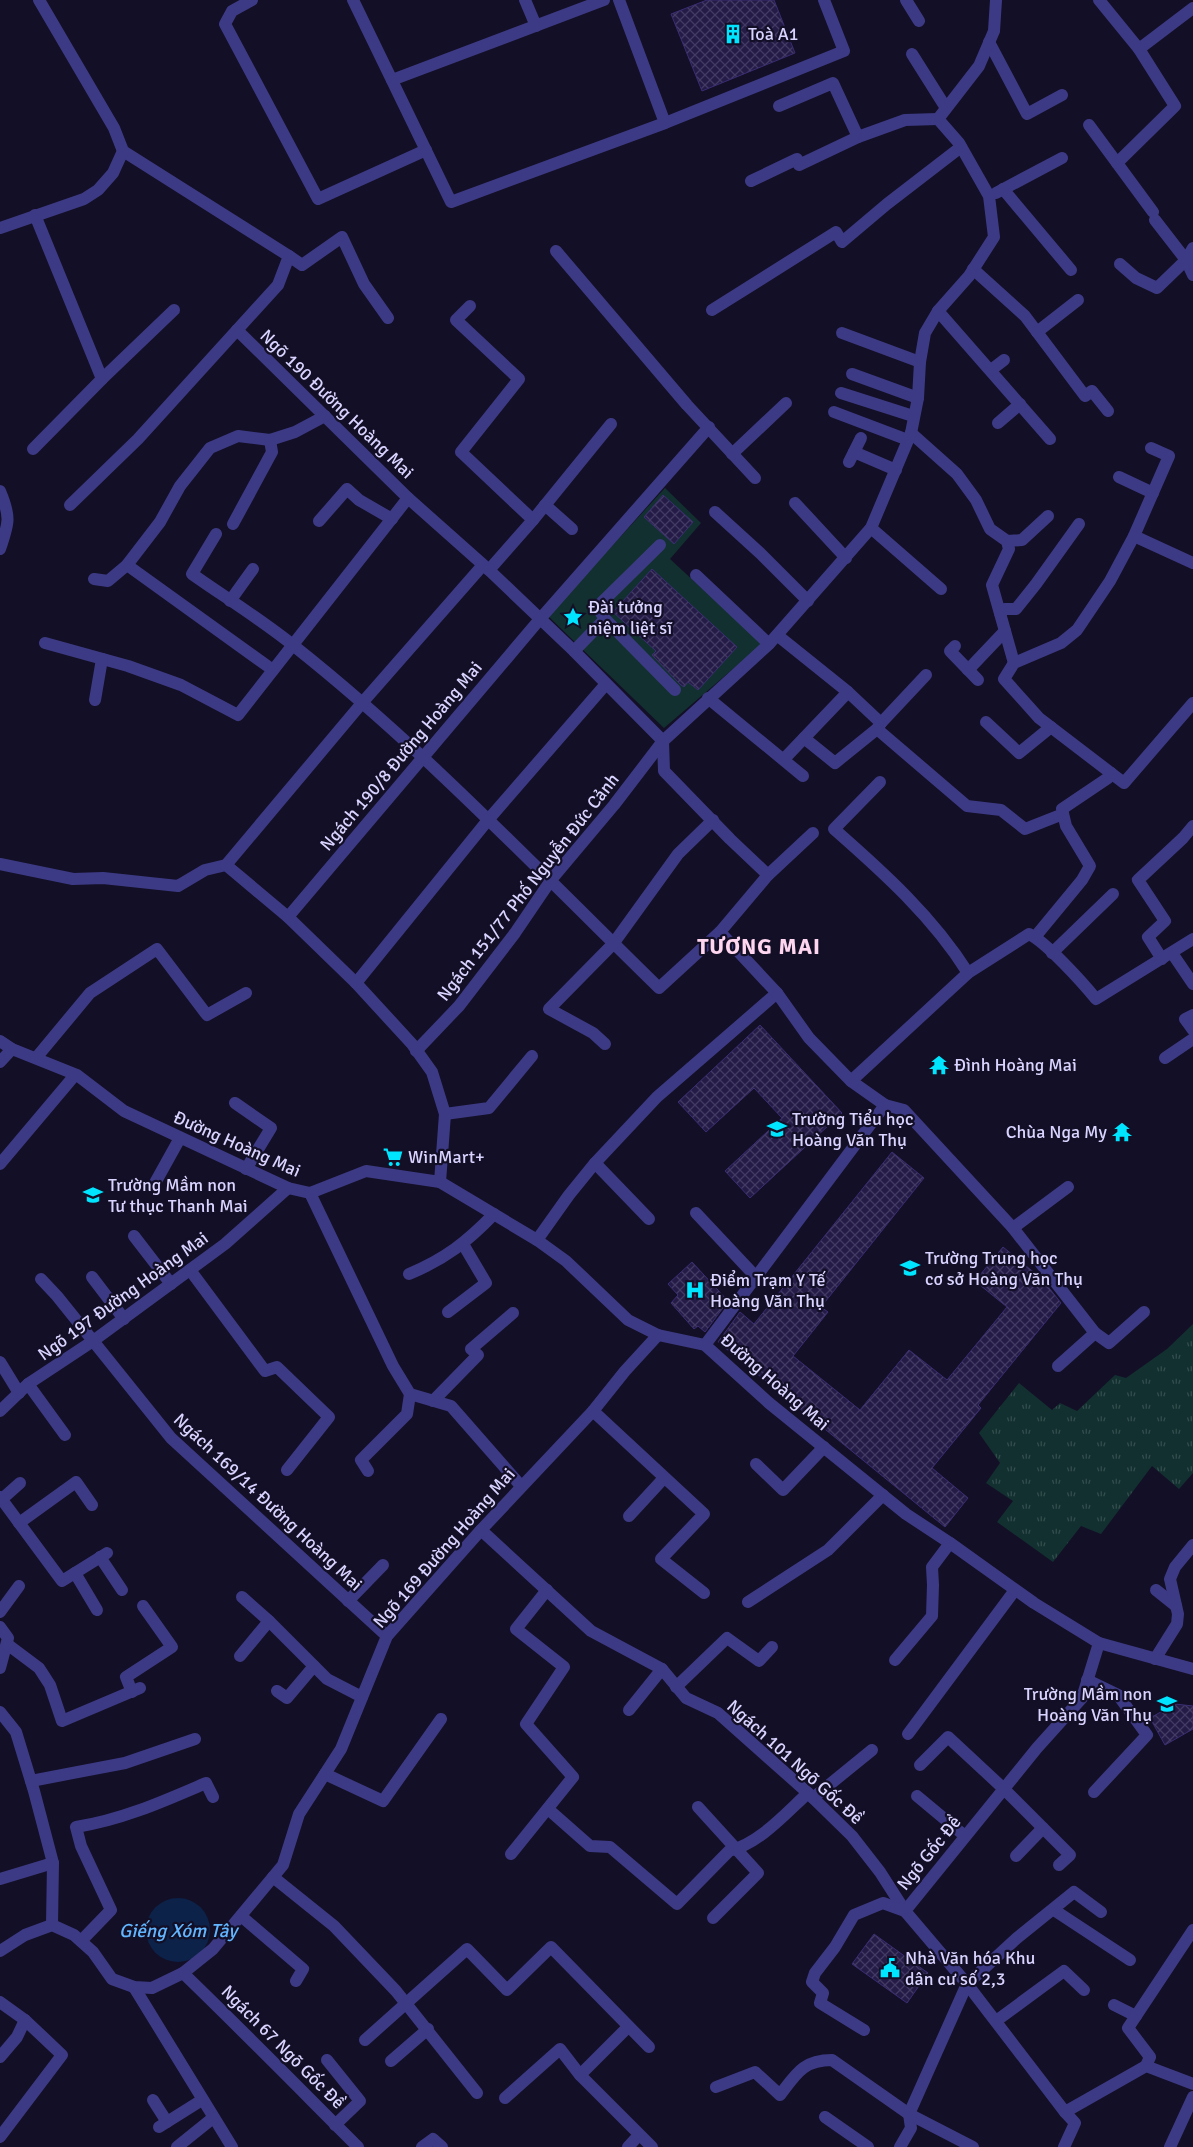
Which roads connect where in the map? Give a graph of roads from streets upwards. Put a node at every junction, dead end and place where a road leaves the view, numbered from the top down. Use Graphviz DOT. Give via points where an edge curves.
graph roads {
  1 [pos="39,0"];
  2 [pos="252,0"];
  3 [pos="353,0"];
  4 [pos="525,0"];
  5 [pos="604,0"];
  6 [pos="619,0"];
  7 [pos="824,0"];
  8 [pos="906,0"];
  9 [pos="996,0"];
  10 [pos="1099,0"];
  11 [pos="1193,8"];
  12 [pos="920,21"];
  13 [pos="536,26"];
  14 [pos="989,42"];
  15 [pos="1139,49"];
  16 [pos="912,54"];
  17 [pos="392,80"];
  18 [pos="1062,95"];
  19 [pos="779,106"];
  20 [pos="946,108"];
  21 [pos="938,119"];
  22 [pos="665,123"];
  23 [pos="1089,125"];
  24 [pos="858,137"];
  25 [pos="961,147"];
  26 [pos="426,150"];
  27 [pos="123,151"];
  28 [pos="1062,158"];
  29 [pos="1117,163"];
  30 [pos="751,181"];
  31 [pos="1003,189"];
  32 [pos="990,196"];
  33 [pos="34,215"];
  34 [pos="0,228"];
  35 [pos="1193,248"];
  36 [pos="556,250"];
  37 [pos="289,256"];
  38 [pos="1186,260"];
  39 [pos="1120,264"];
  40 [pos="973,269"];
  41 [pos="1071,270"];
  42 [pos="1193,275"];
  43 [pos="1078,300"];
  44 [pos="470,306"];
  45 [pos="174,310"];
  46 [pos="712,310"];
  47 [pos="938,311"];
  48 [pos="388,318"];
  49 [pos="237,330"];
  50 [pos="1037,332"];
  51 [pos="842,333"];
  52 [pos="1004,360"];
  53 [pos="920,362"];
  54 [pos="991,370"];
  55 [pos="852,374"];
  56 [pos="102,378"];
  57 [pos="841,393"];
  58 [pos="918,398"];
  59 [pos="786,403"];
  60 [pos="1020,404"];
  61 [pos="834,412"];
  62 [pos="1108,412"];
  63 [pos="325,416"];
  64 [pos="913,416"];
  65 [pos="998,423"];
  66 [pos="611,424"];
  67 [pos="709,427"];
  68 [pos="909,436"];
  69 [pos="861,438"];
  70 [pos="1050,439"];
  71 [pos="270,440"];
  72 [pos="1151,448"];
  73 [pos="33,449"];
  74 [pos="732,454"];
  75 [pos="896,470"];
  76 [pos="1119,477"];
  77 [pos="755,478"];
  78 [pos="0,491"];
  79 [pos="1153,493"];
  80 [pos="408,498"];
  81 [pos="795,503"];
  82 [pos="70,505"];
  83 [pos="545,505"];
  84 [pos="715,512"];
  85 [pos="1048,516"];
  86 [pos="392,519"];
  87 [pos="533,520"];
  88 [pos="320,521"];
  89 [pos="234,524"];
  90 [pos="1079,524"];
  91 [pos="871,528"];
  92 [pos="572,529"];
  93 [pos="216,534"];
  94 [pos="1134,536"];
  95 [pos="1006,541"];
  96 [pos="660,545"];
  97 [pos="0,549"];
  98 [pos="846,558"];
  99 [pos="1193,563"];
  100 [pos="127,565"];
  101 [pos="486,567"];
  102 [pos="253,569"];
  103 [pos="696,575"];
  104 [pos="94,579"];
  105 [pos="941,589"];
  106 [pos="230,601"];
  107 [pos="808,601"];
  108 [pos="1000,613"];
  109 [pos="540,619"];
  110 [pos="605,620"];
  111 [pos="1006,631"];
  112 [pos="773,639"];
  113 [pos="45,643"];
  114 [pos="293,645"];
  115 [pos="955,646"];
  116 [pos="574,651"];
  117 [pos="102,659"];
  118 [pos="1014,663"];
  119 [pos="273,670"];
  120 [pos="968,670"];
  121 [pos="926,675"];
  122 [pos="978,680"];
  123 [pos="606,684"];
  124 [pos="675,690"];
  125 [pos="848,692"];
  126 [pos="708,698"];
  127 [pos="95,700"];
  128 [pos="362,703"];
  129 [pos="1193,703"];
  130 [pos="986,722"];
  131 [pos="879,726"];
  132 [pos="1051,727"];
  133 [pos="804,738"];
  134 [pos="663,741"];
  135 [pos="422,758"];
  136 [pos="784,759"];
  137 [pos="1111,773"];
  138 [pos="803,776"];
  139 [pos="880,782"];
  140 [pos="1063,814"];
  141 [pos="488,820"];
  142 [pos="713,820"];
  143 [pos="1193,826"];
  144 [pos="813,832"];
  145 [pos="0,864"];
  146 [pos="226,865"];
  147 [pos="768,875"];
  148 [pos="551,880"];
  149 [pos="1113,894"];
  150 [pos="288,917"];
  151 [pos="720,932"];
  152 [pos="1035,937"];
  153 [pos="1193,939"];
  154 [pos="613,944"];
  155 [pos="1052,953"];
  156 [pos="1167,956"];
  157 [pos="968,973"];
  158 [pos="356,983"];
  159 [pos="1193,984"];
  160 [pos="246,993"];
  161 [pos="777,993"];
  162 [pos="1193,1015"];
  163 [pos="1193,1030"];
  164 [pos="1193,1039"];
  165 [pos="0,1041"];
  166 [pos="605,1044"];
  167 [pos="12,1049"];
  168 [pos="416,1051"];
  169 [pos="532,1056"];
  170 [pos="36,1058"];
  171 [pos="1166,1058"];
  172 [pos="0,1062"];
  173 [pos="75,1074"];
  174 [pos="851,1081"];
  175 [pos="235,1103"];
  176 [pos="886,1105"];
  177 [pos="445,1114"];
  178 [pos="180,1138"];
  179 [pos="595,1163"];
  180 [pos="0,1164"];
  181 [pos="246,1169"];
  182 [pos="440,1182"];
  183 [pos="155,1183"];
  184 [pos="1068,1187"];
  185 [pos="288,1188"];
  186 [pos="310,1193"];
  187 [pos="696,1213"];
  188 [pos="494,1214"];
  189 [pos="650,1219"];
  190 [pos="1013,1228"];
  191 [pos="134,1236"];
  192 [pos="537,1240"];
  193 [pos="463,1244"];
  194 [pos="190,1270"];
  195 [pos="409,1274"];
  196 [pos="92,1277"];
  197 [pos="757,1278"];
  198 [pos="41,1279"];
  199 [pos="171,1284"];
  200 [pos="448,1312"];
  201 [pos="1144,1312"];
  202 [pos="513,1313"];
  203 [pos="124,1319"];
  204 [pos="1095,1333"];
  205 [pos="658,1334"];
  206 [pos="93,1341"];
  207 [pos="705,1345"];
  208 [pos="0,1362"];
  209 [pos="1058,1366"];
  210 [pos="0,1378"];
  211 [pos="24,1389"];
  212 [pos="410,1394"];
  213 [pos="433,1401"];
  214 [pos="0,1411"];
  215 [pos="593,1411"];
  216 [pos="66,1435"];
  217 [pos="824,1447"];
  218 [pos="756,1464"];
  219 [pos="287,1470"];
  220 [pos="368,1471"];
  221 [pos="664,1478"];
  222 [pos="20,1483"];
  223 [pos="521,1486"];
  224 [pos="883,1495"];
  225 [pos="1,1498"];
  226 [pos="92,1505"];
  227 [pos="629,1516"];
  228 [pos="19,1523"];
  229 [pos="480,1530"];
  230 [pos="950,1543"];
  231 [pos="1193,1545"];
  232 [pos="383,1565"];
  233 [pos="75,1573"];
  234 [pos="19,1586"];
  235 [pos="122,1590"];
  236 [pos="547,1590"];
  237 [pos="1015,1590"];
  238 [pos="1156,1590"];
  239 [pos="704,1593"];
  240 [pos="242,1597"];
  241 [pos="348,1601"];
  242 [pos="748,1602"];
  243 [pos="143,1606"];
  244 [pos="1176,1606"];
  245 [pos="97,1610"];
  246 [pos="0,1612"];
  247 [pos="269,1621"];
  248 [pos="0,1627"];
  249 [pos="387,1636"];
  250 [pos="1099,1643"];
  251 [pos="7,1644"];
  252 [pos="772,1647"];
  253 [pos="240,1656"];
  254 [pos="1155,1659"];
  255 [pos="895,1660"];
  256 [pos="314,1666"];
  257 [pos="0,1668"];
  258 [pos="662,1669"];
  259 [pos="1193,1669"];
  260 [pos="1088,1680"];
  261 [pos="676,1687"];
  262 [pos="277,1691"];
  263 [pos="362,1697"];
  264 [pos="629,1710"];
  265 [pos="0,1712"];
  266 [pos="441,1719"];
  267 [pos="908,1734"];
  268 [pos="195,1739"];
  269 [pos="872,1750"];
  270 [pos="920,1765"];
  271 [pos="325,1774"];
  272 [pos="31,1781"];
  273 [pos="1004,1789"];
  274 [pos="1094,1792"];
  275 [pos="810,1796"];
  276 [pos="917,1796"];
  277 [pos="213,1797"];
  278 [pos="698,1808"];
  279 [pos="548,1809"];
  280 [pos="1043,1828"];
  281 [pos="965,1836"];
  282 [pos="737,1849"];
  283 [pos="511,1854"];
  284 [pos="1016,1856"];
  285 [pos="53,1863"];
  286 [pos="1059,1865"];
  287 [pos="273,1877"];
  288 [pos="0,1879"];
  289 [pos="1054,1910"];
  290 [pos="905,1911"];
  291 [pos="1101,1912"];
  292 [pos="241,1916"];
  293 [pos="714,1918"];
  294 [pos="52,1925"];
  295 [pos="1193,1930"];
  296 [pos="81,1941"];
  297 [pos="0,1951"];
  298 [pos="1130,1960"];
  299 [pos="183,1973"];
  300 [pos="296,1981"];
  301 [pos="967,1984"];
  302 [pos="134,1987"];
  303 [pos="1084,1990"];
  304 [pos="0,2002"];
  305 [pos="407,2004"];
  306 [pos="1114,2005"];
  307 [pos="1136,2016"];
  308 [pos="25,2020"];
  309 [pos="996,2021"];
  310 [pos="628,2027"];
  311 [pos="428,2029"];
  312 [pos="864,2030"];
  313 [pos="365,2040"];
  314 [pos="649,2047"];
  315 [pos="0,2057"];
  316 [pos="328,2060"];
  317 [pos="391,2061"];
  318 [pos="1146,2066"];
  319 [pos="580,2075"];
  320 [pos="1193,2084"];
  321 [pos="716,2087"];
  322 [pos="478,2093"];
  323 [pos="1193,2097"];
  324 [pos="505,2098"];
  325 [pos="153,2100"];
  326 [pos="202,2100"];
  327 [pos="1065,2112"];
  328 [pos="909,2114"];
  329 [pos="825,2117"];
  330 [pos="214,2118"];
  331 [pos="336,2125"];
  332 [pos="639,2135"];
  333 [pos="0,2137"];
  334 [pos="177,2147"];
  335 [pos="232,2147"];
  336 [pos="358,2147"];
  337 [pos="422,2147"];
  338 [pos="442,2147"];
  339 [pos="628,2147"];
  340 [pos="652,2147"];
  341 [pos="868,2147"];
  342 [pos="900,2147"];
  343 [pos="973,2147"];
  344 [pos="1064,2147"];
  345 [pos="1170,2147"];
  1 -- 27 [label="street" via="114,128"];
  2 -- 26 [label="street" via="232,11 225,24 318,199"];
  3 -- 17 [label="street"];
  4 -- 13 [label="street"];
  5 -- 13 [label="street"];
  6 -- 22 [label="street"];
  7 -- 22 [label="street" via="844,51"];
  8 -- 12 [label="street"];
  9 -- 14 [label="street" via="994,31"];
  10 -- 15 [label="street"];
  11 -- 15 [label="street"];
  13 -- 17 [label="street"];
  14 -- 18 [label="street" via="1027,114"];
  14 -- 20 [label="street" via="980,66"];
  15 -- 29 [label="street" via="1175,106"];
  16 -- 20 [label="street"];
  17 -- 26 [label="street"];
  19 -- 24 [label="street" via="833,83"];
  20 -- 21 [label="street"];
  21 -- 24 [label="street" via="905,120"];
  21 -- 25 [label="street"];
  22 -- 26 [label="street" via="452,202"];
  23 -- 29 [label="street"];
  24 -- 30 [label="street" via="800,165 797,159"];
  25 -- 32 [label="street"];
  25 -- 46 [label="street" via="842,242 836,232"];
  27 -- 33 [label="street" via="113,172 98,190 84,199"];
  27 -- 37 [label="street"];
  28 -- 31 [label="street"];
  29 -- 38 [label="street"];
  31 -- 32 [label="street"];
  31 -- 41 [label="street"];
  32 -- 40 [label="street, Ngách 151/77 Phố Nguyễn Đức Cảnh" via="994,238"];
  33 -- 34 [label="street"];
  33 -- 56 [label="street"];
  35 -- 38 [label="street"];
  36 -- 67 [label="street"];
  37 -- 48 [label="street" via="302,265 342,237 364,284"];
  37 -- 49 [label="street" via="278,285"];
  38 -- 39 [label="street" via="1157,288 1136,278"];
  38 -- 42 [label="street"];
  40 -- 47 [label="street, Ngách 151/77 Phố Nguyễn Đức Cảnh"];
  40 -- 50 [label="street" via="1025,316"];
  43 -- 50 [label="street"];
  44 -- 87 [label="street" via="456,320 519,379 461,452"];
  45 -- 56 [label="street"];
  47 -- 53 [label="street, Ngách 151/77 Phố Nguyễn Đức Cảnh" via="925,333"];
  47 -- 54 [label="street"];
  49 -- 63 [label="street, Ngõ 190 Đường Hoàng Mai"];
  49 -- 82 [label="street" via="138,439"];
  50 -- 62 [label="street" via="1085,396 1092,391"];
  51 -- 53 [label="street"];
  52 -- 54 [label="street"];
  53 -- 58 [label="street, Ngách 151/77 Phố Nguyễn Đức Cảnh"];
  54 -- 60 [label="street"];
  55 -- 58 [label="street"];
  56 -- 73 [label="street"];
  57 -- 64 [label="street"];
  58 -- 64 [label="street, Ngách 151/77 Phố Nguyễn Đức Cảnh"];
  59 -- 74 [label="street"];
  60 -- 65 [label="street"];
  60 -- 70 [label="street"];
  61 -- 68 [label="street"];
  63 -- 71 [label="street" via="295,432"];
  63 -- 80 [label="street, Ngõ 190 Đường Hoàng Mai"];
  64 -- 68 [label="street, Ngách 151/77 Phố Nguyễn Đức Cảnh"];
  66 -- 83 [label="street"];
  67 -- 74 [label="street"];
  67 -- 109 [label="street, Ngách 190/8 Đường Hoàng Mai"];
  68 -- 75 [label="street, Ngách 151/77 Phố Nguyễn Đức Cảnh"];
  68 -- 95 [label="street" via="957,474 976,500 990,529"];
  69 -- 75 [label="street" via="852,457"];
  71 -- 89 [label="street" via="272,452"];
  71 -- 100 [label="street" via="238,436 210,448"];
  72 -- 79 [label="street" via="1169,456"];
  74 -- 77 [label="street"];
  75 -- 91 [label="street, Ngách 151/77 Phố Nguyễn Đức Cảnh"];
  76 -- 79 [label="street"];
  78 -- 97 [label="street" via="9,524"];
  79 -- 94 [label="street"];
  80 -- 86 [label="street, Ngõ 190 Đường Hoàng Mai"];
  80 -- 101 [label="street"];
  81 -- 98 [label="street"];
  83 -- 87 [label="street"];
  83 -- 92 [label="street"];
  84 -- 107 [label="street"];
  85 -- 95 [label="street" via="1022,540"];
  86 -- 88 [label="street" via="347,489"];
  86 -- 114 [label="street, Ngõ 190 Đường Hoàng Mai"];
  87 -- 101 [label="street"];
  90 -- 108 [label="street" via="1016,609 1005,609"];
  91 -- 98 [label="street, Ngách 151/77 Phố Nguyễn Đức Cảnh"];
  91 -- 105 [label="street"];
  93 -- 106 [label="street" via="192,574"];
  94 -- 99 [label="street"];
  94 -- 118 [label="street" via="1110,581 1077,630 1061,643"];
  95 -- 108 [label="street" via="1009,549 992,585"];
  96 -- 110 [label="street" via="597,607"];
  98 -- 107 [label="street, Ngách 151/77 Phố Nguyễn Đức Cảnh"];
  100 -- 104 [label="street" via="108,581"];
  100 -- 119 [label="street"];
  101 -- 109 [label="street"];
  101 -- 128 [label="street"];
  102 -- 106 [label="street"];
  103 -- 112 [label="street"];
  106 -- 114 [label="street"];
  107 -- 112 [label="street, Ngách 151/77 Phố Nguyễn Đức Cảnh"];
  108 -- 111 [label="street"];
  109 -- 116 [label="street"];
  109 -- 135 [label="street, Ngách 190/8 Đường Hoàng Mai"];
  110 -- 116 [label="street"];
  110 -- 124 [label="street"];
  111 -- 118 [label="street"];
  111 -- 120 [label="street"];
  112 -- 125 [label="street"];
  112 -- 126 [label="street, Ngách 151/77 Phố Nguyễn Đức Cảnh"];
  113 -- 117 [label="street"];
  114 -- 119 [label="street, Ngõ 190 Đường Hoàng Mai"];
  114 -- 128 [label="street"];
  115 -- 120 [label="street" via="950,651"];
  116 -- 123 [label="street"];
  117 -- 119 [label="street, Ngõ 190 Đường Hoàng Mai" via="180,685 238,715"];
  117 -- 127 [label="street"];
  118 -- 132 [label="street" via="1004,679 1038,718"];
  120 -- 122 [label="street"];
  121 -- 131 [label="street"];
  123 -- 134 [label="street"];
  123 -- 141 [label="street"];
  125 -- 131 [label="street"];
  125 -- 133 [label="street"];
  126 -- 134 [label="street, Ngách 151/77 Phố Nguyễn Đức Cảnh"];
  126 -- 136 [label="street"];
  128 -- 135 [label="street"];
  128 -- 146 [label="street"];
  129 -- 137 [label="street" via="1124,783"];
  130 -- 132 [label="street" via="1019,753"];
  131 -- 133 [label="street" via="835,763"];
  131 -- 140 [label="street" via="967,806 1001,810 1025,829"];
  132 -- 137 [label="street"];
  133 -- 136 [label="street"];
  134 -- 142 [label="street" via="664,771"];
  134 -- 148 [label="street, Ngách 151/77 Phố Nguyễn Đức Cảnh"];
  135 -- 141 [label="street"];
  135 -- 150 [label="street, Ngách 190/8 Đường Hoàng Mai"];
  136 -- 138 [label="street"];
  137 -- 140 [label="street" via="1062,809"];
  139 -- 157 [label="street" via="834,829 933,925"];
  140 -- 152 [label="street" via="1066,826 1090,866"];
  141 -- 148 [label="street"];
  141 -- 158 [label="street"];
  142 -- 147 [label="street"];
  142 -- 154 [label="street" via="678,854"];
  143 -- 156 [label="street" via="1138,880 1164,921 1148,937"];
  144 -- 147 [label="street"];
  145 -- 146 [label="street" via="73,879 103,878 178,886 205,870"];
  146 -- 150 [label="street"];
  147 -- 151 [label="street"];
  148 -- 154 [label="street"];
  148 -- 168 [label="street, Ngách 151/77 Phố Nguyễn Đức Cảnh" via="459,1006"];
  149 -- 155 [label="street"];
  150 -- 158 [label="street"];
  151 -- 154 [label="street" via="659,988"];
  151 -- 161 [label="street"];
  152 -- 155 [label="street"];
  152 -- 157 [label="street" via="1029,934"];
  153 -- 156 [label="street"];
  154 -- 166 [label="street" via="549,1009 593,1033"];
  155 -- 156 [label="street" via="1096,999"];
  156 -- 159 [label="street"];
  157 -- 174 [label="street"];
  158 -- 168 [label="street"];
  160 -- 170 [label="street" via="207,1015 157,949 90,993"];
  161 -- 174 [label="street" via="809,1038"];
  161 -- 179 [label="street" via="657,1097"];
  162 -- 163 [label="street" via="1185,1020"];
  164 -- 171 [label="street"];
  165 -- 167 [label="street, Đường Hoàng Mai"];
  167 -- 170 [label="street, Đường Hoàng Mai"];
  167 -- 172 [label="street"];
  168 -- 177 [label="street" via="432,1072"];
  169 -- 177 [label="street" via="489,1108"];
  170 -- 173 [label="street, Đường Hoàng Mai"];
  173 -- 178 [label="street, Đường Hoàng Mai" via="124,1111"];
  173 -- 180 [label="street"];
  174 -- 176 [label="street"];
  175 -- 181 [label="street" via="271,1128"];
  176 -- 190 [label="street" via="904,1110"];
  176 -- 197 [label="street"];
  177 -- 182 [label="street"];
  178 -- 181 [label="street, Đường Hoàng Mai"];
  178 -- 183 [label="street"];
  179 -- 189 [label="street"];
  179 -- 192 [label="street"];
  181 -- 185 [label="street, Đường Hoàng Mai"];
  182 -- 186 [label="street, Đường Hoàng Mai" via="366,1171"];
  182 -- 188 [label="street, Đường Hoàng Mai"];
  184 -- 190 [label="street"];
  185 -- 186 [label="street, Đường Hoàng Mai"];
  185 -- 194 [label="street, Ngõ 197 Đường Hoàng Mai" via="226,1244"];
  186 -- 212 [label="street" via="392,1366"];
  187 -- 197 [label="street"];
  188 -- 192 [label="street, Đường Hoàng Mai"];
  188 -- 193 [label="street"];
  190 -- 204 [label="street"];
  191 -- 199 [label="street"];
  192 -- 205 [label="street, Đường Hoàng Mai" via="566,1261 628,1320"];
  193 -- 195 [label="street" via="435,1263"];
  193 -- 200 [label="street" via="486,1283"];
  194 -- 199 [label="street, Ngõ 197 Đường Hoàng Mai"];
  194 -- 219 [label="street" via="265,1372 278,1367 329,1417"];
  196 -- 203 [label="street"];
  197 -- 207 [label="street"];
  198 -- 206 [label="street, Ngách 169/14 Đường Hoàng Mai"];
  199 -- 203 [label="street, Ngõ 197 Đường Hoàng Mai"];
  201 -- 204 [label="street" via="1109,1343"];
  202 -- 213 [label="street" via="471,1349 478,1355"];
  203 -- 206 [label="street, Ngõ 197 Đường Hoàng Mai"];
  204 -- 209 [label="street"];
  205 -- 207 [label="street, Đường Hoàng Mai"];
  205 -- 215 [label="street, Ngõ 169 Đường Hoàng Mai"];
  206 -- 211 [label="street, Ngõ 197 Đường Hoàng Mai"];
  206 -- 241 [label="street, Ngách 169/14 Đường Hoàng Mai" via="171,1438"];
  207 -- 217 [label="street, Đường Hoàng Mai"];
  208 -- 211 [label="street"];
  210 -- 211 [label="street"];
  211 -- 214 [label="street, Ngõ 197 Đường Hoàng Mai"];
  211 -- 216 [label="street"];
  212 -- 213 [label="street"];
  212 -- 220 [label="street" via="407,1414 360,1460"];
  213 -- 223 [label="street" via="451,1406"];
  215 -- 221 [label="street"];
  215 -- 223 [label="street, Ngõ 169 Đường Hoàng Mai"];
  217 -- 218 [label="street" via="783,1490"];
  217 -- 224 [label="street, Đường Hoàng Mai"];
  221 -- 227 [label="street"];
  221 -- 239 [label="street" via="704,1514 661,1559"];
  222 -- 225 [label="street"];
  223 -- 229 [label="street, Ngõ 169 Đường Hoàng Mai"];
  224 -- 230 [label="street, Đường Hoàng Mai"];
  224 -- 242 [label="street" via="828,1550"];
  225 -- 228 [label="street"];
  226 -- 228 [label="street" via="76,1482"];
  228 -- 233 [label="street" via="62,1581"];
  229 -- 236 [label="street, Ngách 101 Ngõ Gốc Đề"];
  229 -- 249 [label="street, Ngõ 169 Đường Hoàng Mai"];
  230 -- 237 [label="street, Đường Hoàng Mai"];
  230 -- 255 [label="street" via="932,1567 932,1616"];
  231 -- 244 [label="street" via="1175,1566 1170,1579"];
  232 -- 241 [label="street"];
  233 -- 235 [label="street" via="104,1555"];
  233 -- 245 [label="street"];
  234 -- 246 [label="street"];
  236 -- 258 [label="street, Ngách 101 Ngõ Gốc Đề" via="591,1632"];
  236 -- 279 [label="street" via="516,1629 564,1667 526,1724 573,1777"];
  237 -- 250 [label="street, Đường Hoàng Mai"];
  237 -- 267 [label="street"];
  238 -- 244 [label="street"];
  240 -- 247 [label="street"];
  241 -- 249 [label="street, Ngách 169/14 Đường Hoàng Mai"];
  243 -- 251 [label="street" via="172,1647 126,1677 136,1690 62,1721 50,1685 40,1668"];
  244 -- 254 [label="street" via="1177,1624"];
  247 -- 253 [label="street"];
  247 -- 256 [label="street"];
  248 -- 251 [label="street" via="8,1638"];
  249 -- 263 [label="street, Ngõ 169 Đường Hoàng Mai"];
  250 -- 254 [label="street, Đường Hoàng Mai"];
  250 -- 260 [label="street, Ngõ Gốc Đề"];
  251 -- 257 [label="street"];
  252 -- 261 [label="street" via="759,1661 727,1638"];
  254 -- 259 [label="street, Đường Hoàng Mai"];
  256 -- 262 [label="street" via="288,1698"];
  256 -- 263 [label="street" via="327,1679"];
  258 -- 261 [label="street, Ngách 101 Ngõ Gốc Đề"];
  258 -- 264 [label="street"];
  260 -- 273 [label="street, Ngõ Gốc Đề" via="1082,1698"];
  260 -- 274 [label="street" via="1118,1695 1147,1735"];
  261 -- 275 [label="street, Ngách 101 Ngõ Gốc Đề" via="686,1698 718,1713"];
  263 -- 271 [label="street, Ngõ 169 Đường Hoàng Mai" via="341,1749"];
  265 -- 272 [label="street" via="16,1732"];
  266 -- 271 [label="street" via="383,1801"];
  268 -- 272 [label="street" via="126,1763"];
  269 -- 275 [label="street"];
  270 -- 273 [label="street" via="948,1737"];
  271 -- 287 [label="street, Ngõ 169 Đường Hoàng Mai" via="299,1814 283,1865"];
  272 -- 285 [label="street"];
  273 -- 280 [label="street"];
  273 -- 281 [label="street, Ngõ Gốc Đề"];
  275 -- 282 [label="street" via="757,1838"];
  275 -- 290 [label="street, Ngách 101 Ngõ Gốc Đề" via="852,1836"];
  276 -- 281 [label="street"];
  277 -- 296 [label="street" via="206,1783 105,1823 76,1827 81,1846 111,1910"];
  278 -- 282 [label="street"];
  279 -- 282 [label="street" via="590,1846 610,1847 678,1904 729,1851"];
  279 -- 283 [label="street"];
  280 -- 284 [label="street"];
  280 -- 286 [label="street" via="1070,1855"];
  281 -- 290 [label="street, Ngõ Gốc Đề"];
  282 -- 293 [label="street" via="758,1873"];
  285 -- 288 [label="street"];
  285 -- 294 [label="street"];
  287 -- 292 [label="street, Ngõ 169 Đường Hoàng Mai"];
  287 -- 305 [label="street" via="334,1926"];
  289 -- 291 [label="street" via="1074,1892"];
  289 -- 298 [label="street"];
  289 -- 301 [label="street"];
  290 -- 301 [label="street, Ngõ Gốc Đề"];
  290 -- 312 [label="street" via="883,1902 854,1915 835,1947 814,1973 812,1982 824,1993 820,2003"];
  292 -- 299 [label="street, Ngõ 169 Đường Hoàng Mai" via="213,1949"];
  292 -- 300 [label="street" via="303,1968"];
  294 -- 296 [label="street, Ngõ 169 Đường Hoàng Mai"];
  294 -- 297 [label="street" via="25,1935"];
  295 -- 307 [label="street"];
  296 -- 302 [label="street, Ngõ 169 Đường Hoàng Mai" via="112,1979"];
  299 -- 302 [label="street, Ngõ 169 Đường Hoàng Mai" via="152,1988"];
  299 -- 331 [label="street, Ngách 67 Ngõ Gốc Đề"];
  301 -- 309 [label="street, Ngõ Gốc Đề"];
  301 -- 328 [label="street"];
  302 -- 326 [label="street"];
  303 -- 309 [label="street" via="1064,1971"];
  304 -- 308 [label="street"];
  305 -- 310 [label="street" via="467,1949 507,1990 551,1947"];
  305 -- 311 [label="street"];
  305 -- 313 [label="street"];
  306 -- 307 [label="street"];
  307 -- 318 [label="street" via="1128,2028 1150,2057"];
  308 -- 315 [label="street" via="17,2037"];
  308 -- 333 [label="street" via="62,2055"];
  309 -- 327 [label="street, Ngõ Gốc Đề"];
  310 -- 314 [label="street"];
  310 -- 319 [label="street"];
  311 -- 317 [label="street"];
  311 -- 322 [label="street"];
  316 -- 331 [label="street" via="360,2102"];
  318 -- 320 [label="street"];
  318 -- 327 [label="street"];
  319 -- 324 [label="street" via="560,2049"];
  319 -- 332 [label="street"];
  321 -- 328 [label="street" via="755,2072 780,2095 800,2068 818,2060 832,2060"];
  323 -- 345 [label="street"];
  325 -- 326 [label="street" via="163,2124"];
  326 -- 330 [label="street"];
  327 -- 344 [label="street" via="1075,2123"];
  328 -- 342 [label="street" via="911,2128"];
  328 -- 343 [label="street"];
  329 -- 341 [label="street"];
  330 -- 334 [label="street"];
  330 -- 335 [label="street"];
  331 -- 336 [label="street, Ngách 67 Ngõ Gốc Đề"];
  332 -- 339 [label="street"];
  332 -- 340 [label="street"];
  337 -- 338 [label="street" via="433,2139"];
}
